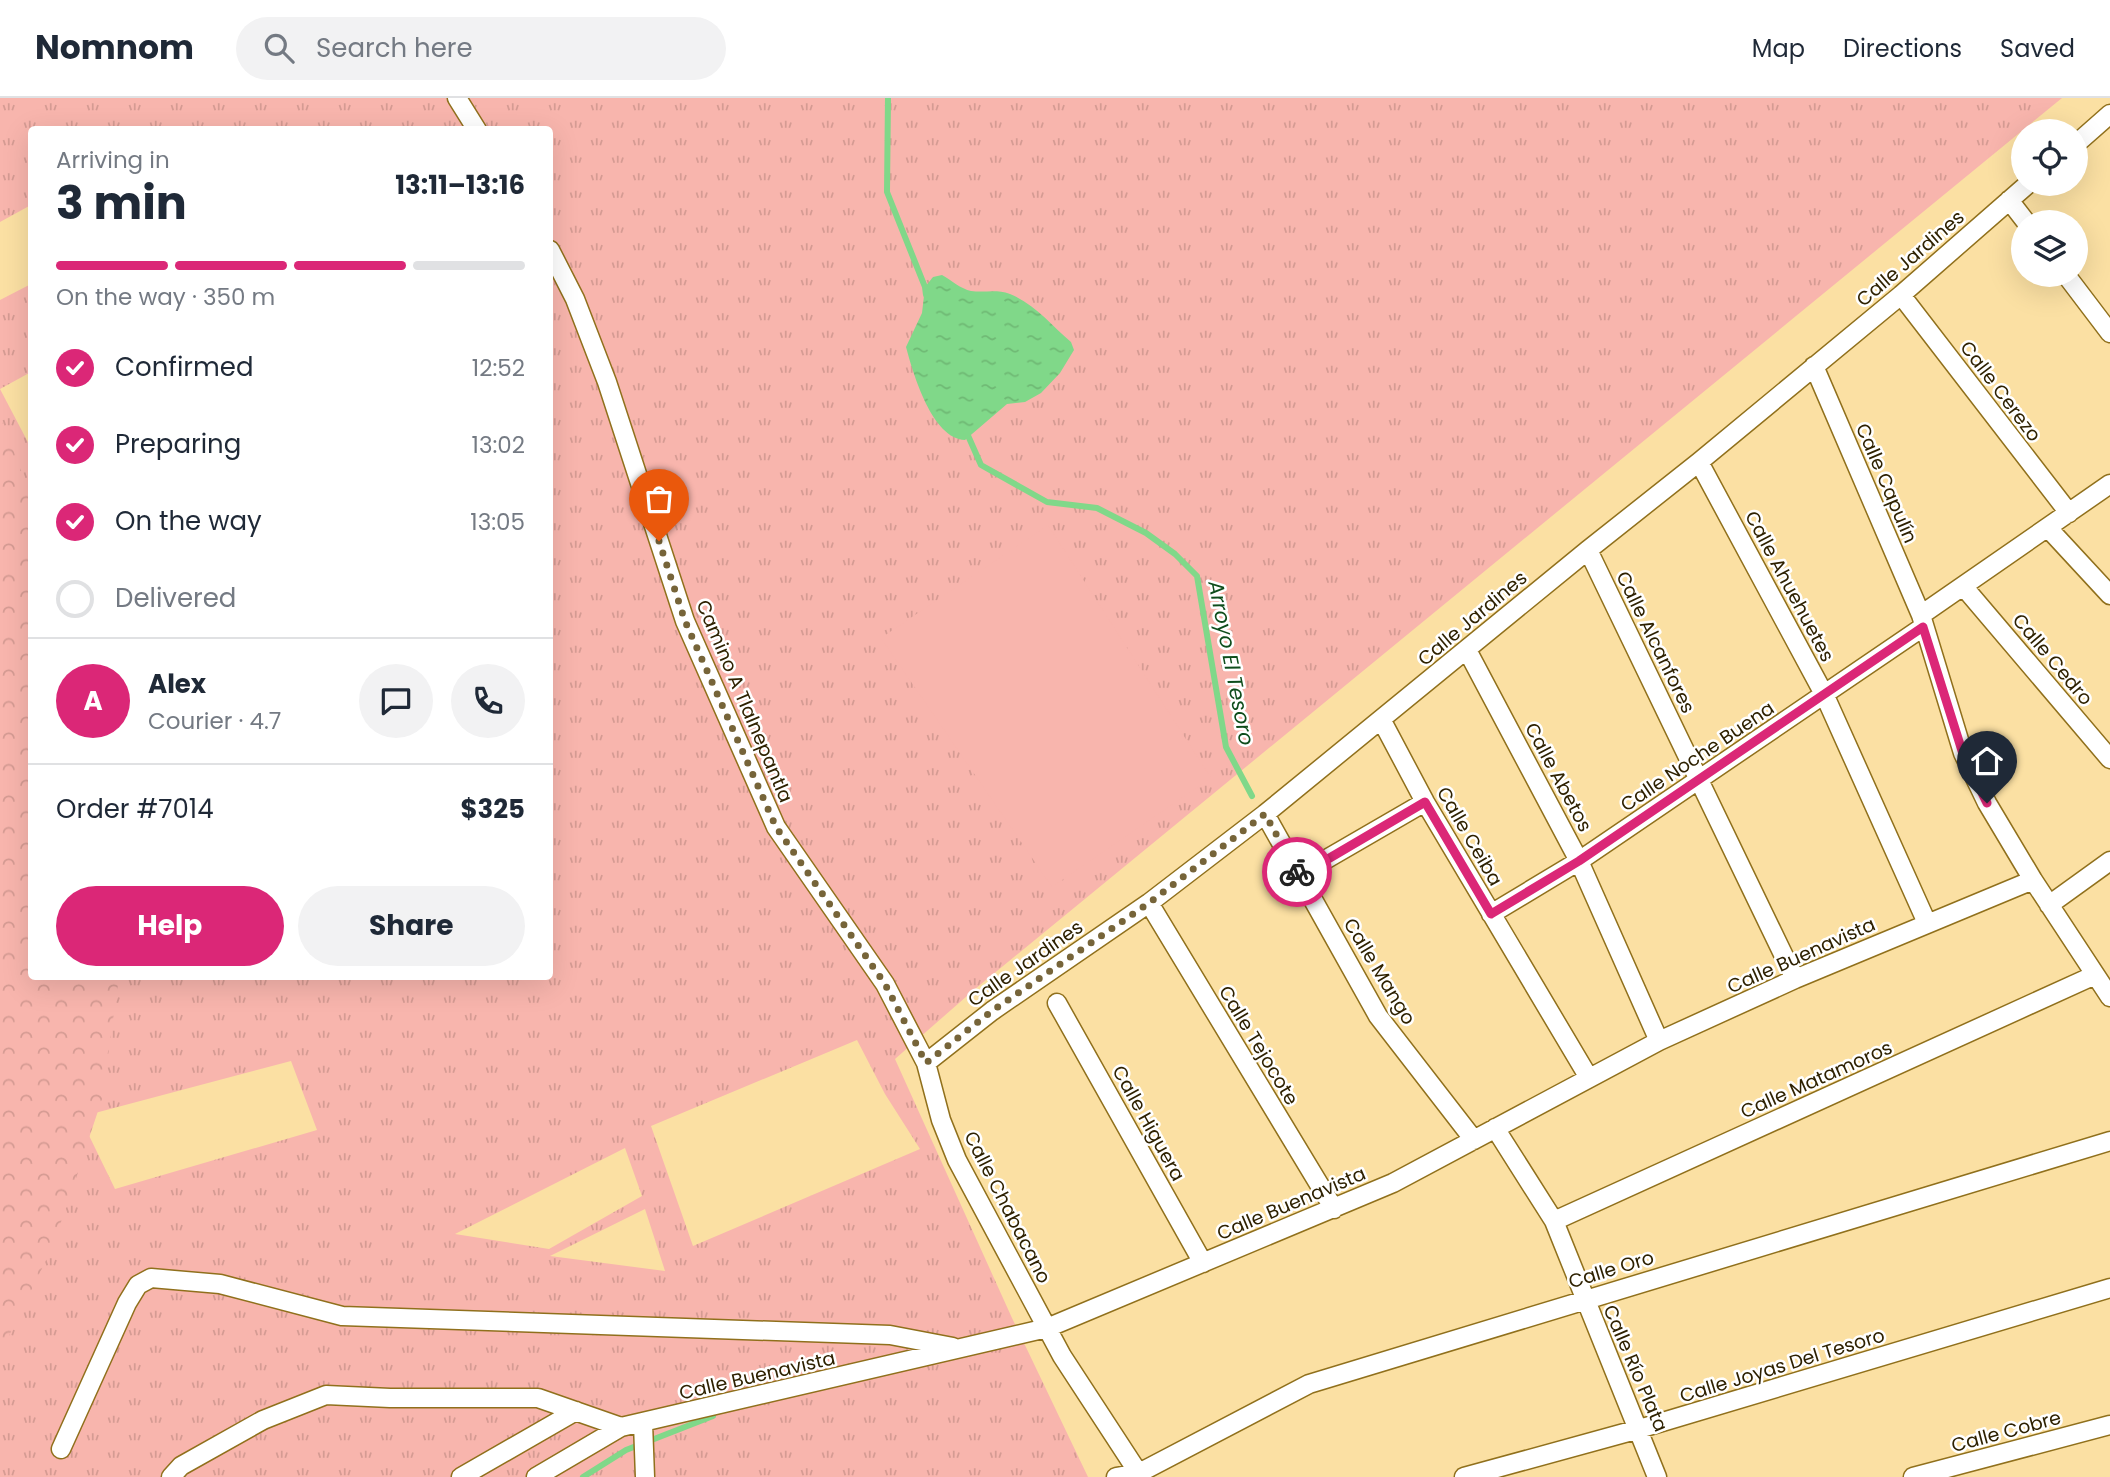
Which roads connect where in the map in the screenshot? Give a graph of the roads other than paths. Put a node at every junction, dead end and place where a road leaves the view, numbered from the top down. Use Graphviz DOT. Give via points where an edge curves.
graph roads {
  1 [pos="457,98"];
  2 [pos="2110,114"];
  3 [pos="474,126"];
  4 [pos="2088,133"];
  5 [pos="2014,196"];
  6 [pos="2009,200"];
  7 [pos="2017,210"];
  8 [pos="553,256"];
  9 [pos="2075,287"];
  10 [pos="1901,295"];
  11 [pos="2110,332"];
  12 [pos="1814,366"];
  13 [pos="1699,462"];
  14 [pos="2110,484"];
  15 [pos="2068,513"];
  16 [pos="2048,528"];
  17 [pos="1588,550"];
  18 [pos="1963,586"];
  19 [pos="2110,595"];
  20 [pos="1922,621"];
  21 [pos="1467,650"];
  22 [pos="1825,696"];
  23 [pos="1382,721"];
  24 [pos="2110,759"];
  25 [pos="1699,779"];
  26 [pos="1425,802"];
  27 [pos="1265,814"];
  28 [pos="1579,861"];
  29 [pos="2110,861"];
  30 [pos="1299,876"];
  31 [pos="2033,880"];
  32 [pos="1149,903"];
  33 [pos="2049,905"];
  34 [pos="1491,914"];
  35 [pos="1927,923"];
  36 [pos="2095,975"];
  37 [pos="1796,979"];
  38 [pos="2110,997"];
  39 [pos="1057,1003"];
  40 [pos="1659,1041"];
  41 [pos="926,1063"];
  42 [pos="1589,1078"];
  43 [pos="1495,1128"];
  44 [pos="1474,1140"];
  45 [pos="2110,1141"];
  46 [pos="1334,1209"];
  47 [pos="1554,1221"];
  48 [pos="1203,1263"];
  49 [pos="2110,1288"];
  50 [pos="1584,1299"];
  51 [pos="1047,1328"];
  52 [pos="961,1348"];
  53 [pos="576,1411"];
  54 [pos="643,1423"];
  55 [pos="2110,1425"];
  56 [pos="621,1427"];
  57 [pos="1639,1429"];
  58 [pos="61,1449"];
  59 [pos="1140,1475"];
  60 [pos="170,1477"];
  61 [pos="461,1477"];
  62 [pos="536,1477"];
  63 [pos="645,1477"];
  64 [pos="1115,1477"];
  65 [pos="1464,1477"];
  66 [pos="1657,1477"];
  67 [pos="1913,1477"];
  1 -- 3 [label="street"];
  2 -- 4 [label="street"];
  5 -- 6 [label="street, Calle Jardines"];
  6 -- 7 [label="street"];
  6 -- 10 [label="street, Calle Jardines"];
  8 -- 41 [label="street, Camino A Tlalnepantla" via="607,382 685,621 776,827 885,984"];
  9 -- 11 [label="street"];
  10 -- 12 [label="street, Calle Jardines"];
  10 -- 15 [label="street, Calle Cerezo"];
  12 -- 13 [label="street, Calle Jardines"];
  12 -- 20 [label="street, Calle Capulín"];
  13 -- 17 [label="street, Calle Jardines"];
  13 -- 22 [label="street, Calle Ahuehuetes"];
  14 -- 15 [label="street, Calle Noche Buena"];
  15 -- 16 [label="street, Calle Noche Buena"];
  16 -- 18 [label="street, Calle Noche Buena"];
  16 -- 19 [label="street"];
  17 -- 21 [label="street, Calle Jardines"];
  17 -- 25 [label="street, Calle Alcanfores"];
  18 -- 20 [label="street, Calle Noche Buena"];
  18 -- 24 [label="street, Calle Cedro"];
  20 -- 22 [label="street, Calle Noche Buena"];
  20 -- 31 [label="street, Calle Capulín" via="1963,754"];
  21 -- 23 [label="street, Calle Jardines"];
  21 -- 28 [label="street, Calle Abetos"];
  22 -- 25 [label="street, Calle Noche Buena"];
  22 -- 35 [label="street, Calle Ahuehuetes"];
  23 -- 26 [label="street, Calle Ceiba"];
  23 -- 27 [label="street, Calle Jardines"];
  25 -- 28 [label="street, Calle Noche Buena"];
  25 -- 37 [label="street, Calle Alcanfores"];
  26 -- 30 [label="street"];
  26 -- 34 [label="street, Calle Ceiba"];
  27 -- 30 [label="street, Calle Mango"];
  27 -- 32 [label="street, Calle Jardines"];
  28 -- 34 [label="street, Calle Noche Buena"];
  28 -- 40 [label="street, Calle Abetos"];
  29 -- 33 [label="street"];
  30 -- 44 [label="street, Calle Mango" via="1378,1016"];
  31 -- 33 [label="street, Calle Capulín"];
  31 -- 35 [label="street, Calle Buenavista"];
  32 -- 41 [label="street, Calle Jardines" via="992,1011"];
  32 -- 46 [label="street, Calle Tejocote"];
  33 -- 36 [label="street, Calle Capulín"];
  34 -- 42 [label="street, Calle Ceiba"];
  35 -- 37 [label="street, Calle Buenavista"];
  36 -- 38 [label="street, Calle Capulín"];
  36 -- 47 [label="street, Calle Matamoros"];
  37 -- 40 [label="street, Calle Buenavista"];
  39 -- 48 [label="street, Calle Higuera"];
  40 -- 42 [label="street, Calle Buenavista"];
  41 -- 51 [label="street, Calle Chabacano" via="957,1160"];
  42 -- 43 [label="street, Calle Buenavista"];
  43 -- 44 [label="street, Calle Buenavista"];
  43 -- 47 [label="street, Calle Río Plata"];
  44 -- 46 [label="street, Calle Buenavista"];
  45 -- 50 [label="street, Calle Oro"];
  46 -- 48 [label="street, Calle Buenavista"];
  47 -- 50 [label="street, Calle Río Plata"];
  48 -- 51 [label="street, Calle Buenavista"];
  49 -- 57 [label="street, Calle Joyas Del Tesoro"];
  50 -- 57 [label="street, Calle Río Plata"];
  50 -- 59 [label="street, Calle Oro" via="1309,1384"];
  51 -- 52 [label="street, Calle Buenavista"];
  51 -- 59 [label="street, Calle Chabacano"];
  52 -- 54 [label="street, Calle Buenavista"];
  52 -- 58 [label="street" via="890,1335 342,1316 220,1284 151,1278 138,1285 127,1303"];
  53 -- 56 [label="street"];
  53 -- 60 [label="street" via="538,1398 326,1395 263,1420 181,1466"];
  53 -- 61 [label="street"];
  54 -- 56 [label="street, Calle Buenavista"];
  54 -- 63 [label="street"];
  55 -- 67 [label="street, Calle Cobre"];
  56 -- 62 [label="street, Calle Buenavista"];
  57 -- 65 [label="street, Calle Joyas Del Tesoro"];
  57 -- 66 [label="street, Calle Río Plata"];
  59 -- 64 [label="street, Calle Oro"];
}
